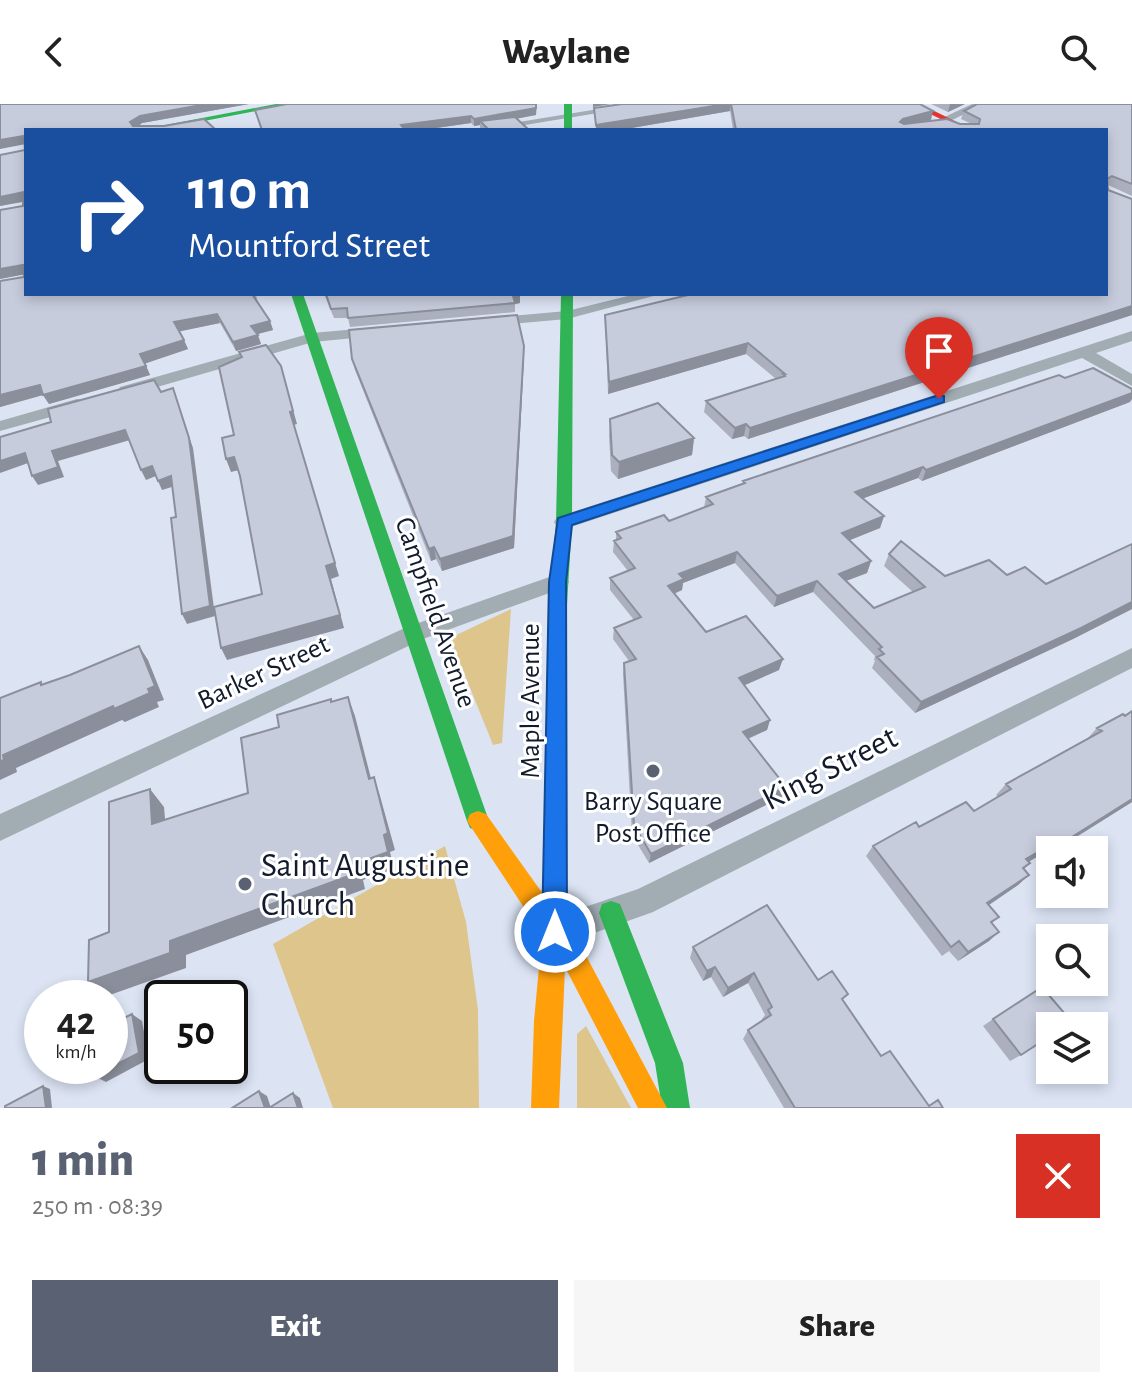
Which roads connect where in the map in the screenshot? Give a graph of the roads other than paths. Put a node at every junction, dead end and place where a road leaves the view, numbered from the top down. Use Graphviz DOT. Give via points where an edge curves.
graph roads {
  1 [pos="289,104"];
  2 [pos="648,104"];
  3 [pos="914,104"];
  4 [pos="980,104"];
  5 [pos="232,116"];
  6 [pos="568,117"];
  7 [pos="946,119"];
  8 [pos="156,128"];
  9 [pos="489,128"];
  10 [pos="916,128"];
  11 [pos="965,128"];
  12 [pos="298,296"];
  13 [pos="567,296"];
  14 [pos="646,296"];
  15 [pos="567,315"];
  16 [pos="471,324"];
  17 [pos="392,331"];
  18 [pos="1132,336"];
  19 [pos="312,338"];
  20 [pos="1083,352"];
  21 [pos="1132,381"];
  22 [pos="0,426"];
  23 [pos="564,522"];
  24 [pos="558,582"];
  25 [pos="415,633"];
  26 [pos="1132,657"];
  27 [pos="0,828"];
  28 [pos="611,913"];
  29 [pos="555,932"];
  30 [pos="545,1108"];
  31 [pos="653,1108"];
  32 [pos="676,1108"];
  1 -- 5 [label="main road"];
  2 -- 6 [label="street"];
  3 -- 7 [label="main road"];
  4 -- 7 [label="street"];
  5 -- 8 [label="main road"];
  6 -- 9 [label="street"];
  7 -- 10 [label="street"];
  7 -- 11 [label="main road"];
  12 -- 19 [label="main road, Campfield Avenue"];
  13 -- 15 [label="main road, Maple Avenue"];
  14 -- 15 [label="street"];
  15 -- 16 [label="street"];
  15 -- 23 [label="main road, Maple Avenue"];
  17 -- 19 [label="street"];
  18 -- 20 [label="street"];
  19 -- 22 [label="street"];
  19 -- 25 [label="main road, Campfield Avenue"];
  20 -- 21 [label="street"];
  20 -- 23 [label="street"];
  23 -- 24 [label="main road, Maple Avenue"];
  24 -- 25 [label="street, Barker Street"];
  24 -- 29 [label="main road, Maple Avenue"];
  25 -- 27 [label="street, Barker Street"];
  25 -- 29 [label="main road, Campfield Avenue" via="475,816"];
  26 -- 28 [label="street, King Street" via="749,850"];
  28 -- 29 [label="street, King Street"];
  28 -- 32 [label="main road" via="669,1063"];
  29 -- 30 [label="main road, Maple Avenue"];
  29 -- 31 [label="main road, Campfield Avenue"];
}
